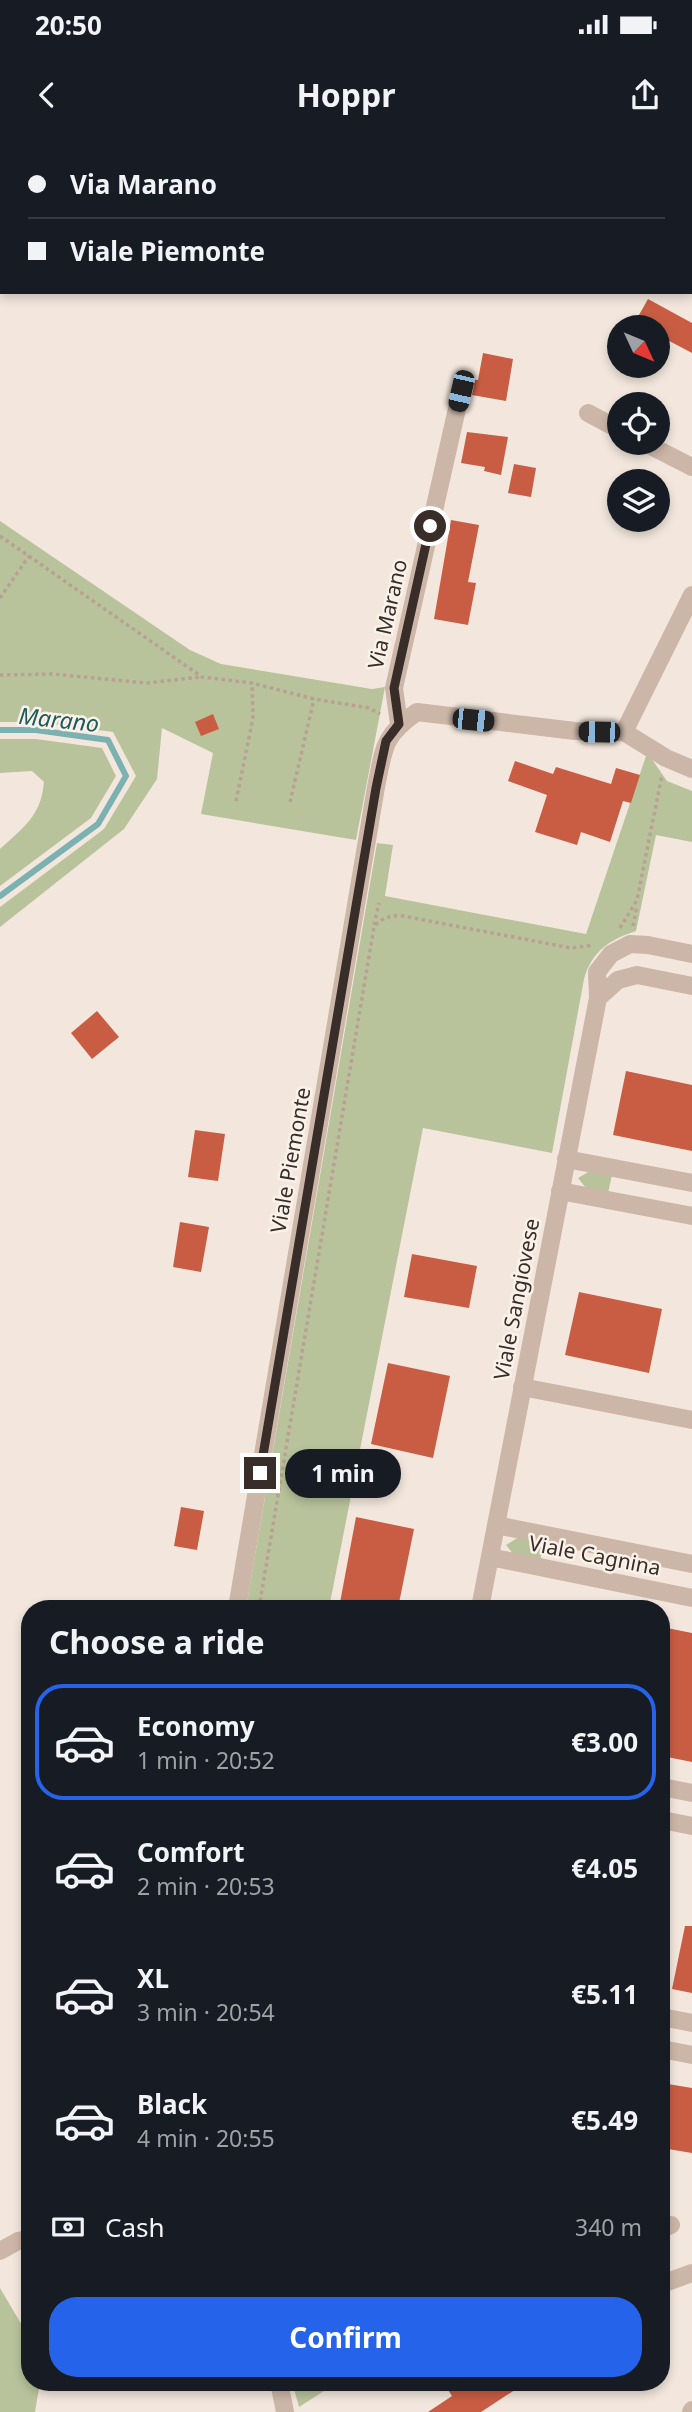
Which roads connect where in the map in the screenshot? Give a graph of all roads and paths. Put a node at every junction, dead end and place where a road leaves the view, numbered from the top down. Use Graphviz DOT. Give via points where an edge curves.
graph roads {
  1 [pos="461,391"];
  2 [pos="588,413"];
  3 [pos="607,423"];
  4 [pos="668,455"];
  5 [pos="692,467"];
  6 [pos="0,536"];
  7 [pos="29,556"];
  8 [pos="692,595"];
  9 [pos="0,598"];
  10 [pos="0,675"];
  11 [pos="202,677"];
  12 [pos="252,683"];
  13 [pos="314,699"];
  14 [pos="399,724"];
  15 [pos="624,732"];
  16 [pos="666,758"];
  17 [pos="692,769"];
  18 [pos="236,801"];
  19 [pos="289,802"];
  20 [pos="637,900"];
  21 [pos="379,903"];
  22 [pos="374,927"];
  23 [pos="616,932"];
  24 [pos="600,943"];
  25 [pos="630,944"];
  26 [pos="692,954"];
  27 [pos="692,986"];
  28 [pos="598,998"];
  29 [pos="566,1159"];
  30 [pos="692,1183"];
  31 [pos="560,1191"];
  32 [pos="692,1216"];
  33 [pos="523,1387"];
  34 [pos="692,1420"];
  35 [pos="496,1525"];
  36 [pos="489,1557"];
  37 [pos="692,1564"];
  38 [pos="692,1598"];
  39 [pos="238,1600"];
  40 [pos="260,1600"];
  41 [pos="481,1600"];
  42 [pos="670,1789"];
  43 [pos="692,1793"];
  44 [pos="670,1822"];
  45 [pos="692,1826"];
  46 [pos="670,2019"];
  47 [pos="692,2023"];
  48 [pos="670,2051"];
  49 [pos="692,2055"];
  50 [pos="21,2240"];
  51 [pos="0,2251"];
  52 [pos="692,2273"];
  53 [pos="670,2281"];
  54 [pos="281,2391"];
  55 [pos="285,2412"];
  1 -- 14 [label="street, Via Marano" via="394,688"];
  2 -- 3 [label="street"];
  4 -- 5 [label="street"];
  6 -- 7 [label="path"];
  7 -- 9 [label="path"];
  7 -- 11 [label="path"];
  8 -- 15 [label="street"];
  10 -- 11 [label="path" via="52,674 147,683"];
  11 -- 12 [label="path"];
  12 -- 13 [label="path"];
  12 -- 18 [label="path" via="253,718"];
  13 -- 14 [label="path" via="369,708"];
  13 -- 19 [label="path"];
  14 -- 15 [label="street" via="417,712 575,732"];
  14 -- 39 [label="street, Viale Piemonte" via="386,741 376,788"];
  15 -- 16 [label="street"];
  16 -- 17 [label="street"];
  16 -- 20 [label="path"];
  20 -- 23 [label="path"];
  20 -- 25 [label="path"];
  21 -- 22 [label="path"];
  22 -- 24 [label="path" via="391,915 571,948"];
  22 -- 40 [label="path"];
  25 -- 26 [label="street"];
  25 -- 28 [label="street, Viale Sangiovese" via="611,954 597,972"];
  27 -- 28 [label="street" via="637,975 618,980"];
  28 -- 29 [label="street, Viale Sangiovese"];
  29 -- 30 [label="street"];
  29 -- 31 [label="street, Viale Sangiovese"];
  31 -- 32 [label="street"];
  31 -- 33 [label="street, Viale Sangiovese"];
  33 -- 34 [label="street"];
  33 -- 35 [label="street, Viale Sangiovese"];
  35 -- 36 [label="street, Viale Sangiovese"];
  35 -- 37 [label="street, Viale Cagnina"];
  36 -- 38 [label="street, Viale Cagnina"];
  36 -- 41 [label="street, Viale Sangiovese"];
  42 -- 43 [label="street"];
  44 -- 45 [label="street"];
  46 -- 47 [label="street"];
  48 -- 49 [label="street"];
  50 -- 51 [label="street"];
  52 -- 53 [label="street"];
  54 -- 55 [label="street"];
}
